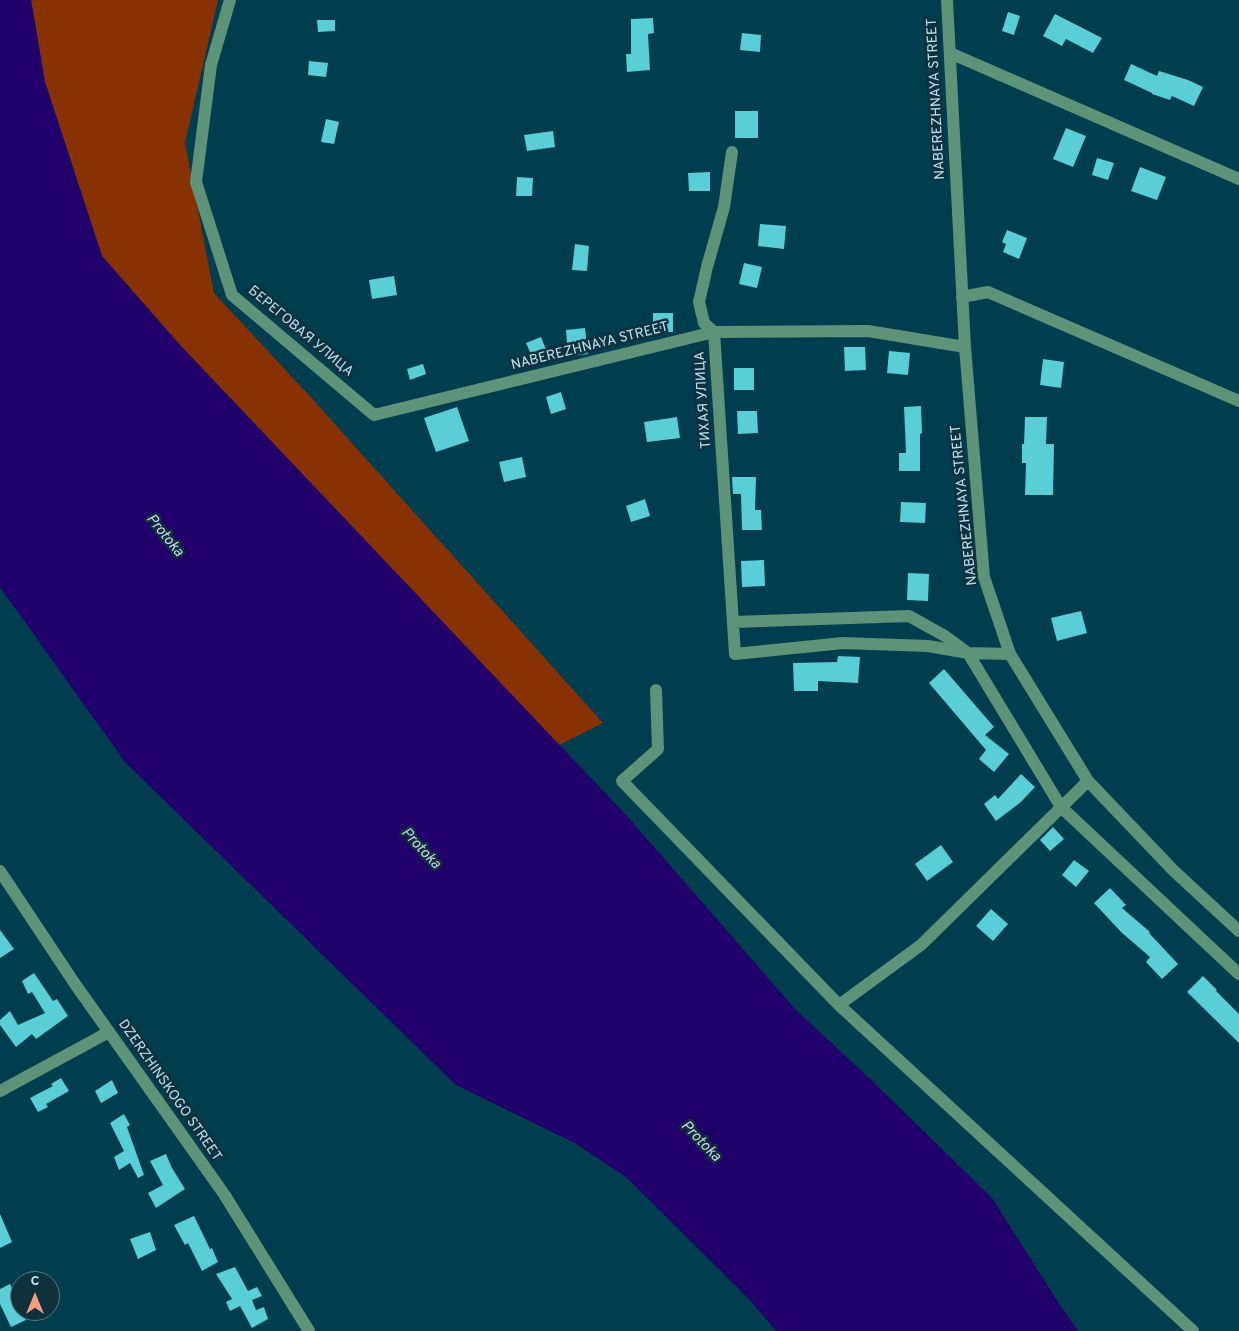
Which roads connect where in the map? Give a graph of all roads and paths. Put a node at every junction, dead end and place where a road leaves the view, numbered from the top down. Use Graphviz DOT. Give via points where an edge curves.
graph roads {
  1 [pos="230,0"];
  2 [pos="947,0"];
  3 [pos="950,53"];
  4 [pos="732,152"];
  5 [pos="1239,180"];
  6 [pos="962,297"];
  7 [pos="714,332"];
  8 [pos="965,347"];
  9 [pos="1239,401"];
  10 [pos="374,415"];
  11 [pos="733,622"];
  12 [pos="968,653"];
  13 [pos="1010,654"];
  14 [pos="656,690"];
  15 [pos="1088,781"];
  16 [pos="1061,807"];
  17 [pos="0,871"];
  18 [pos="1239,931"];
  19 [pos="1239,974"];
  20 [pos="839,1004"];
  21 [pos="109,1032"];
  22 [pos="0,1091"];
  23 [pos="308,1331"];
  24 [pos="1193,1331"];
  1 -- 10 [label="street, БЕРЕГОВАЯ УЛИЦА" via="211,65 196,182 232,295"];
  2 -- 3 [label="street, NABEREZHNAYA STREET"];
  3 -- 5 [label="street"];
  3 -- 6 [label="street, NABEREZHNAYA STREET"];
  4 -- 7 [label="street, ТИХАЯ УЛИЦА" via="724,207 699,302 704,323"];
  6 -- 8 [label="street, NABEREZHNAYA STREET"];
  6 -- 9 [label="street" via="988,292"];
  7 -- 8 [label="street, NABEREZHNAYA STREET" via="868,331"];
  7 -- 10 [label="street, NABEREZHNAYA STREET"];
  7 -- 11 [label="street, ТИХАЯ УЛИЦА"];
  8 -- 13 [label="street, NABEREZHNAYA STREET" via="984,577"];
  11 -- 12 [label="street" via="909,616"];
  11 -- 12 [label="street, ТИХАЯ УЛИЦА" via="735,654 843,642 928,646"];
  12 -- 13 [label="street"];
  12 -- 16 [label="street"];
  13 -- 15 [label="street, NABEREZHNAYA STREET"];
  14 -- 20 [label="street" via="658,749 622,781"];
  15 -- 16 [label="street"];
  15 -- 18 [label="street, NABEREZHNAYA STREET" via="1174,871"];
  16 -- 19 [label="street"];
  16 -- 20 [label="street" via="921,945"];
  17 -- 21 [label="street, DZERZHINSKOGO STREET"];
  20 -- 24 [label="street"];
  21 -- 22 [label="street"];
  21 -- 23 [label="street, DZERZHINSKOGO STREET" via="224,1194"];
}
